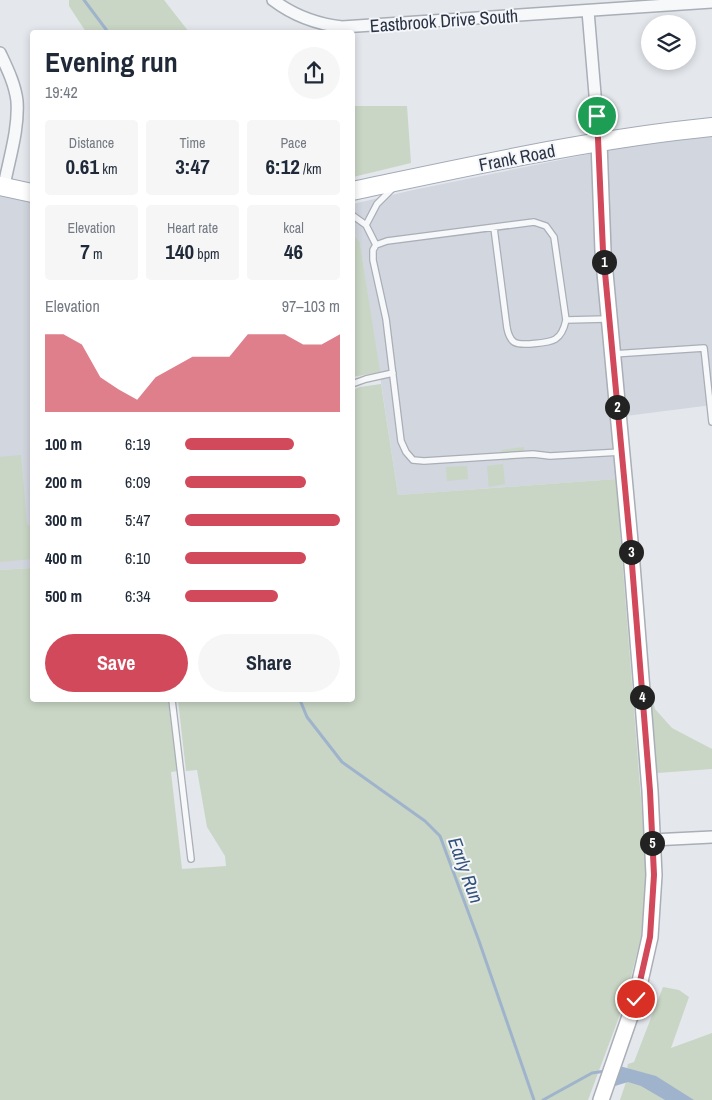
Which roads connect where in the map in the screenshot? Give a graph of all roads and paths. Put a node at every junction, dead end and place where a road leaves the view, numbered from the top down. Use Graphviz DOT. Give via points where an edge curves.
graph roads {
  1 [pos="273,0"];
  2 [pos="712,2"];
  3 [pos="588,11"];
  4 [pos="0,53"];
  5 [pos="712,127"];
  6 [pos="599,142"];
  7 [pos="400,181"];
  8 [pos="2,186"];
  9 [pos="355,190"];
  10 [pos="30,193"];
  11 [pos="355,217"];
  12 [pos="366,225"];
  13 [pos="494,228"];
  14 [pos="376,245"];
  15 [pos="609,319"];
  16 [pos="566,320"];
  17 [pos="612,354"];
  18 [pos="393,373"];
  19 [pos="355,383"];
  20 [pos="712,422"];
  21 [pos="621,452"];
  22 [pos="172,702"];
  23 [pos="712,837"];
  24 [pos="652,840"];
  25 [pos="191,859"];
  26 [pos="603,1095"];
  1 -- 3 [label="street, Eastbrook Drive South" via="302,18 342,26"];
  2 -- 3 [label="street, Eastbrook Drive South"];
  3 -- 6 [label="street"];
  4 -- 8 [label="street" via="11,78 17,107"];
  5 -- 6 [label="main road, Frank Road"];
  6 -- 7 [label="main road, Frank Road"];
  6 -- 15 [label="main road"];
  7 -- 9 [label="main road, Frank Road"];
  7 -- 12 [label="lane" via="377,204"];
  8 -- 10 [label="main road"];
  11 -- 12 [label="lane"];
  12 -- 14 [label="lane"];
  13 -- 14 [label="lane"];
  13 -- 16 [label="lane" via="534,222 546,226 554,236"];
  13 -- 16 [label="lane" via="507,328 514,342 548,343 556,340 564,332"];
  14 -- 18 [label="lane" via="373,260 386,319"];
  15 -- 16 [label="lane"];
  15 -- 17 [label="main road"];
  17 -- 20 [label="lane" via="704,348"];
  17 -- 21 [label="main road"];
  18 -- 19 [label="lane"];
  18 -- 21 [label="lane" via="401,441 413,460"];
  21 -- 24 [label="main road"];
  22 -- 25 [label="lane"];
  23 -- 24 [label="street"];
  24 -- 26 [label="main road" via="653,906 647,954 636,999"];
}
